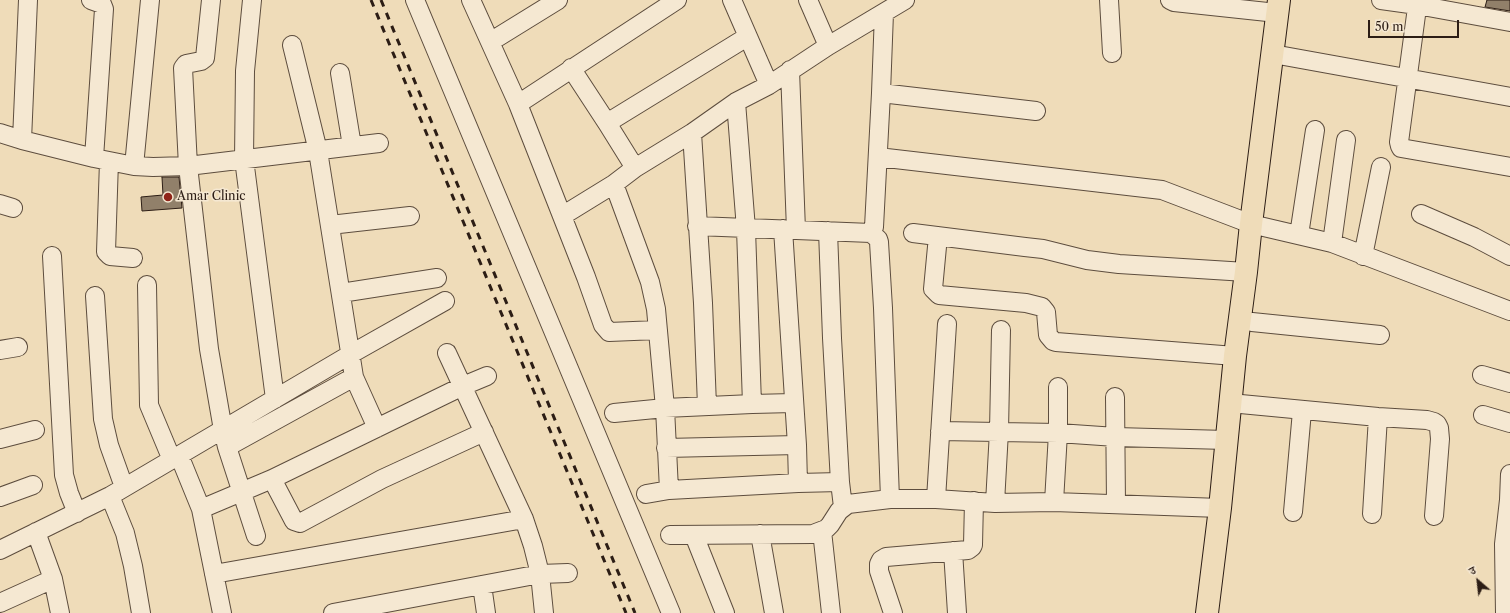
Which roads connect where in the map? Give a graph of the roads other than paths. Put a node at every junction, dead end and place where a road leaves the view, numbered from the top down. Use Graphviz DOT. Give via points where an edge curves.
graph roads {
  1 [pos="28,0"];
  2 [pos="91,0"];
  3 [pos="150,0"];
  4 [pos="211,0"];
  5 [pos="252,0"];
  6 [pos="415,0"];
  7 [pos="471,0"];
  8 [pos="558,0"];
  9 [pos="677,0"];
  10 [pos="732,0"];
  11 [pos="808,0"];
  12 [pos="905,0"];
  13 [pos="1109,0"];
  14 [pos="1170,0"];
  15 [pos="1382,0"];
  16 [pos="1418,2"];
  17 [pos="1283,4"];
  18 [pos="884,13"];
  19 [pos="1510,22"];
  20 [pos="747,37"];
  21 [pos="490,42"];
  22 [pos="292,45"];
  23 [pos="828,46"];
  24 [pos="1112,53"];
  25 [pos="1284,56"];
  26 [pos="571,68"];
  27 [pos="790,70"];
  28 [pos="340,73"];
  29 [pos="1407,78"];
  30 [pos="769,84"];
  31 [pos="881,93"];
  32 [pos="1510,97"];
  33 [pos="736,102"];
  34 [pos="518,104"];
  35 [pos="1036,111"];
  36 [pos="607,123"];
  37 [pos="1315,130"];
  38 [pos="0,133"];
  39 [pos="692,133"];
  40 [pos="22,140"];
  41 [pos="1346,140"];
  42 [pos="379,143"];
  43 [pos="352,146"];
  44 [pos="318,151"];
  45 [pos="878,157"];
  46 [pos="102,159"];
  47 [pos="244,159"];
  48 [pos="134,166"];
  49 [pos="188,166"];
  50 [pos="1380,167"];
  51 [pos="635,168"];
  52 [pos="1510,168"];
  53 [pos="614,184"];
  54 [pos="1421,214"];
  55 [pos="410,216"];
  56 [pos="562,216"];
  57 [pos="330,225"];
  58 [pos="1257,225"];
  59 [pos="697,226"];
  60 [pos="746,228"];
  61 [pos="790,230"];
  62 [pos="828,231"];
  63 [pos="871,233"];
  64 [pos="913,233"];
  65 [pos="1299,235"];
  66 [pos="938,236"];
  67 [pos="1332,243"];
  68 [pos="52,256"];
  69 [pos="1363,256"];
  70 [pos="1510,256"];
  71 [pos="133,258"];
  72 [pos="1246,272"];
  73 [pos="436,278"];
  74 [pos="148,285"];
  75 [pos="341,293"];
  76 [pos="95,296"];
  77 [pos="445,300"];
  78 [pos="1510,311"];
  79 [pos="1252,322"];
  80 [pos="947,324"];
  81 [pos="658,330"];
  82 [pos="1001,330"];
  83 [pos="1380,335"];
  84 [pos="18,347"];
  85 [pos="0,350"];
  86 [pos="447,353"];
  87 [pos="351,354"];
  88 [pos="1234,356"];
  89 [pos="1482,375"];
  90 [pos="487,376"];
  91 [pos="354,377"];
  92 [pos="1510,383"];
  93 [pos="463,386"];
  94 [pos="1058,387"];
  95 [pos="1115,397"];
  96 [pos="275,399"];
  97 [pos="793,403"];
  98 [pos="752,404"];
  99 [pos="1236,404"];
  100 [pos="707,406"];
  101 [pos="665,408"];
  102 [pos="1302,411"];
  103 [pos="614,413"];
  104 [pos="1483,415"];
  105 [pos="1378,418"];
  106 [pos="1510,423"];
  107 [pos="378,428"];
  108 [pos="35,430"];
  109 [pos="223,430"];
  110 [pos="940,431"];
  111 [pos="999,431"];
  112 [pos="484,432"];
  113 [pos="1058,433"];
  114 [pos="1116,437"];
  115 [pos="0,439"];
  116 [pos="1226,440"];
  117 [pos="797,445"];
  118 [pos="227,448"];
  119 [pos="666,448"];
  120 [pos="176,457"];
  121 [pos="1510,474"];
  122 [pos="272,479"];
  123 [pos="840,482"];
  124 [pos="798,483"];
  125 [pos="33,485"];
  126 [pos="669,490"];
  127 [pos="117,492"];
  128 [pos="243,492"];
  129 [pos="646,494"];
  130 [pos="0,497"];
  131 [pos="890,499"];
  132 [pos="936,499"];
  133 [pos="1509,500"];
  134 [pos="974,501"];
  135 [pos="1054,502"];
  136 [pos="995,503"];
  137 [pos="1116,504"];
  138 [pos="843,507"];
  139 [pos="1220,508"];
  140 [pos="201,509"];
  141 [pos="1293,512"];
  142 [pos="77,513"];
  143 [pos="1372,514"];
  144 [pos="1434,516"];
  145 [pos="524,519"];
  146 [pos="822,531"];
  147 [pos="36,532"];
  148 [pos="670,534"];
  149 [pos="760,534"];
  150 [pos="694,535"];
  151 [pos="256,536"];
  152 [pos="0,550"];
  153 [pos="953,551"];
  154 [pos="568,573"];
  155 [pos="214,574"];
  156 [pos="540,574"];
  157 [pos="53,579"];
  158 [pos="482,585"];
  159 [pos="0,604"];
  160 [pos="354,611"];
  161 [pos="60,613"];
  162 [pos="141,613"];
  163 [pos="222,613"];
  164 [pos="333,613"];
  165 [pos="486,613"];
  166 [pos="544,613"];
  167 [pos="671,613"];
  168 [pos="725,613"];
  169 [pos="774,613"];
  170 [pos="832,613"];
  171 [pos="893,613"];
  172 [pos="957,613"];
  173 [pos="1207,613"];
  174 [pos="1220,613"];
  175 [pos="1505,613"];
  1 -- 40 [label="street"];
  2 -- 46 [label="street" via="102,4 104,9"];
  3 -- 48 [label="street"];
  4 -- 49 [label="street" via="205,58 186,64 183,68"];
  5 -- 47 [label="street" via="245,71"];
  6 -- 167 [label="street"];
  7 -- 21 [label="street"];
  8 -- 21 [label="street"];
  9 -- 26 [label="street"];
  10 -- 20 [label="street"];
  11 -- 23 [label="street"];
  12 -- 18 [label="street"];
  13 -- 24 [label="street"];
  14 -- 17 [label="street"];
  15 -- 16 [label="street"];
  16 -- 19 [label="street"];
  16 -- 29 [label="street"];
  17 -- 25 [label="main road"];
  17 -- 58 [label="main road" via="1271,55"];
  18 -- 23 [label="street"];
  18 -- 31 [label="street"];
  20 -- 30 [label="street"];
  20 -- 36 [label="street"];
  21 -- 34 [label="street"];
  22 -- 44 [label="street"];
  23 -- 27 [label="street"];
  25 -- 29 [label="street"];
  25 -- 58 [label="main road"];
  26 -- 34 [label="street"];
  26 -- 36 [label="street"];
  27 -- 30 [label="street"];
  27 -- 61 [label="street"];
  28 -- 43 [label="street"];
  29 -- 32 [label="street"];
  29 -- 52 [label="street" via="1399,142 1401,148"];
  30 -- 33 [label="street"];
  31 -- 35 [label="street"];
  31 -- 45 [label="street"];
  33 -- 39 [label="street"];
  33 -- 60 [label="street"];
  34 -- 56 [label="street"];
  36 -- 51 [label="street"];
  37 -- 65 [label="street"];
  38 -- 40 [label="street"];
  39 -- 51 [label="street"];
  39 -- 59 [label="street"];
  40 -- 46 [label="street"];
  41 -- 67 [label="street"];
  42 -- 43 [label="street"];
  43 -- 44 [label="street"];
  44 -- 47 [label="street"];
  44 -- 57 [label="street"];
  45 -- 58 [label="street" via="1162,190"];
  45 -- 63 [label="street" via="874,227"];
  46 -- 48 [label="street"];
  46 -- 71 [label="street" via="106,254"];
  47 -- 49 [label="street"];
  47 -- 96 [label="street"];
  48 -- 49 [label="street"];
  49 -- 109 [label="street" via="209,349"];
  50 -- 69 [label="street"];
  51 -- 53 [label="street"];
  53 -- 56 [label="street"];
  53 -- 81 [label="street" via="650,282"];
  54 -- 70 [label="street" via="1474,236"];
  55 -- 57 [label="street"];
  56 -- 81 [label="street" via="606,329 609,332"];
  57 -- 75 [label="street"];
  58 -- 65 [label="street"];
  58 -- 72 [label="main road"];
  58 -- 79 [label="main road"];
  59 -- 60 [label="street"];
  59 -- 100 [label="street"];
  60 -- 61 [label="street"];
  60 -- 98 [label="street"];
  61 -- 62 [label="street"];
  61 -- 97 [label="street"];
  62 -- 63 [label="street"];
  62 -- 123 [label="street"];
  63 -- 131 [label="street" via="879,242 880,249"];
  64 -- 66 [label="street"];
  65 -- 67 [label="street"];
  66 -- 72 [label="street" via="1025,246 1087,260 1119,264"];
  66 -- 88 [label="street" via="933,289 942,296 1026,303 1042,307 1046,312 1048,336 1053,341"];
  67 -- 69 [label="street"];
  68 -- 142 [label="street" via="64,475"];
  69 -- 78 [label="street"];
  72 -- 88 [label="main road"];
  73 -- 75 [label="street"];
  74 -- 120 [label="street" via="149,405"];
  75 -- 87 [label="street"];
  76 -- 127 [label="street" via="103,419"];
  77 -- 87 [label="street"];
  79 -- 83 [label="street"];
  79 -- 99 [label="main road"];
  80 -- 110 [label="street"];
  81 -- 101 [label="street"];
  82 -- 111 [label="street"];
  84 -- 85 [label="street"];
  86 -- 93 [label="street"];
  87 -- 91 [label="street"];
  87 -- 96 [label="street"];
  88 -- 99 [label="main road"];
  89 -- 92 [label="street"];
  90 -- 93 [label="street"];
  91 -- 107 [label="street"];
  91 -- 118 [label="street"];
  93 -- 107 [label="street"];
  93 -- 112 [label="street"];
  94 -- 113 [label="street"];
  95 -- 114 [label="street"];
  96 -- 109 [label="street"];
  97 -- 98 [label="street"];
  97 -- 117 [label="street"];
  98 -- 100 [label="street"];
  99 -- 102 [label="street"];
  99 -- 116 [label="main road"];
  99 -- 174 [label="main road" via="1232,509"];
  100 -- 101 [label="street"];
  101 -- 103 [label="street"];
  101 -- 119 [label="street"];
  102 -- 105 [label="street"];
  102 -- 141 [label="street"];
  104 -- 106 [label="street"];
  105 -- 143 [label="street"];
  105 -- 144 [label="street" via="1427,420 1437,424 1440,439"];
  107 -- 122 [label="street"];
  108 -- 115 [label="street"];
  109 -- 118 [label="street"];
  109 -- 120 [label="street"];
  110 -- 111 [label="street"];
  110 -- 132 [label="street"];
  111 -- 113 [label="street"];
  111 -- 136 [label="street"];
  112 -- 122 [label="street" via="382,479 300,523 294,521"];
  112 -- 145 [label="street"];
  113 -- 114 [label="street"];
  113 -- 135 [label="street"];
  114 -- 116 [label="street"];
  114 -- 137 [label="street"];
  116 -- 139 [label="main road"];
  117 -- 119 [label="street"];
  117 -- 124 [label="street"];
  118 -- 128 [label="street"];
  119 -- 126 [label="street"];
  120 -- 127 [label="street"];
  120 -- 140 [label="street"];
  121 -- 133 [label="street"];
  122 -- 128 [label="street"];
  123 -- 124 [label="street"];
  123 -- 138 [label="street"];
  124 -- 126 [label="street"];
  125 -- 130 [label="street"];
  126 -- 129 [label="street"];
  127 -- 142 [label="street"];
  127 -- 162 [label="street" via="134,566"];
  128 -- 140 [label="street"];
  128 -- 151 [label="street"];
  131 -- 132 [label="street"];
  131 -- 138 [label="street" via="855,502"];
  132 -- 134 [label="street"];
  133 -- 175 [label="street" via="1504,544"];
  134 -- 136 [label="street"];
  134 -- 153 [label="street" via="974,545 968,550"];
  135 -- 136 [label="street"];
  135 -- 137 [label="street"];
  137 -- 139 [label="street"];
  138 -- 146 [label="street" via="830,525"];
  139 -- 173 [label="main road"];
  140 -- 155 [label="street"];
  142 -- 147 [label="street"];
  145 -- 155 [label="street"];
  145 -- 156 [label="street"];
  146 -- 149 [label="street" via="813,534"];
  146 -- 170 [label="street"];
  147 -- 152 [label="street"];
  147 -- 157 [label="street"];
  148 -- 150 [label="street"];
  149 -- 150 [label="street"];
  149 -- 169 [label="street"];
  150 -- 168 [label="street"];
  153 -- 171 [label="street" via="886,557 881,560 879,571"];
  153 -- 172 [label="street"];
  154 -- 156 [label="street"];
  155 -- 163 [label="street"];
  156 -- 158 [label="street"];
  156 -- 166 [label="street"];
  157 -- 159 [label="street"];
  157 -- 161 [label="street"];
  158 -- 160 [label="street"];
  158 -- 165 [label="street"];
  160 -- 164 [label="street"];
}
